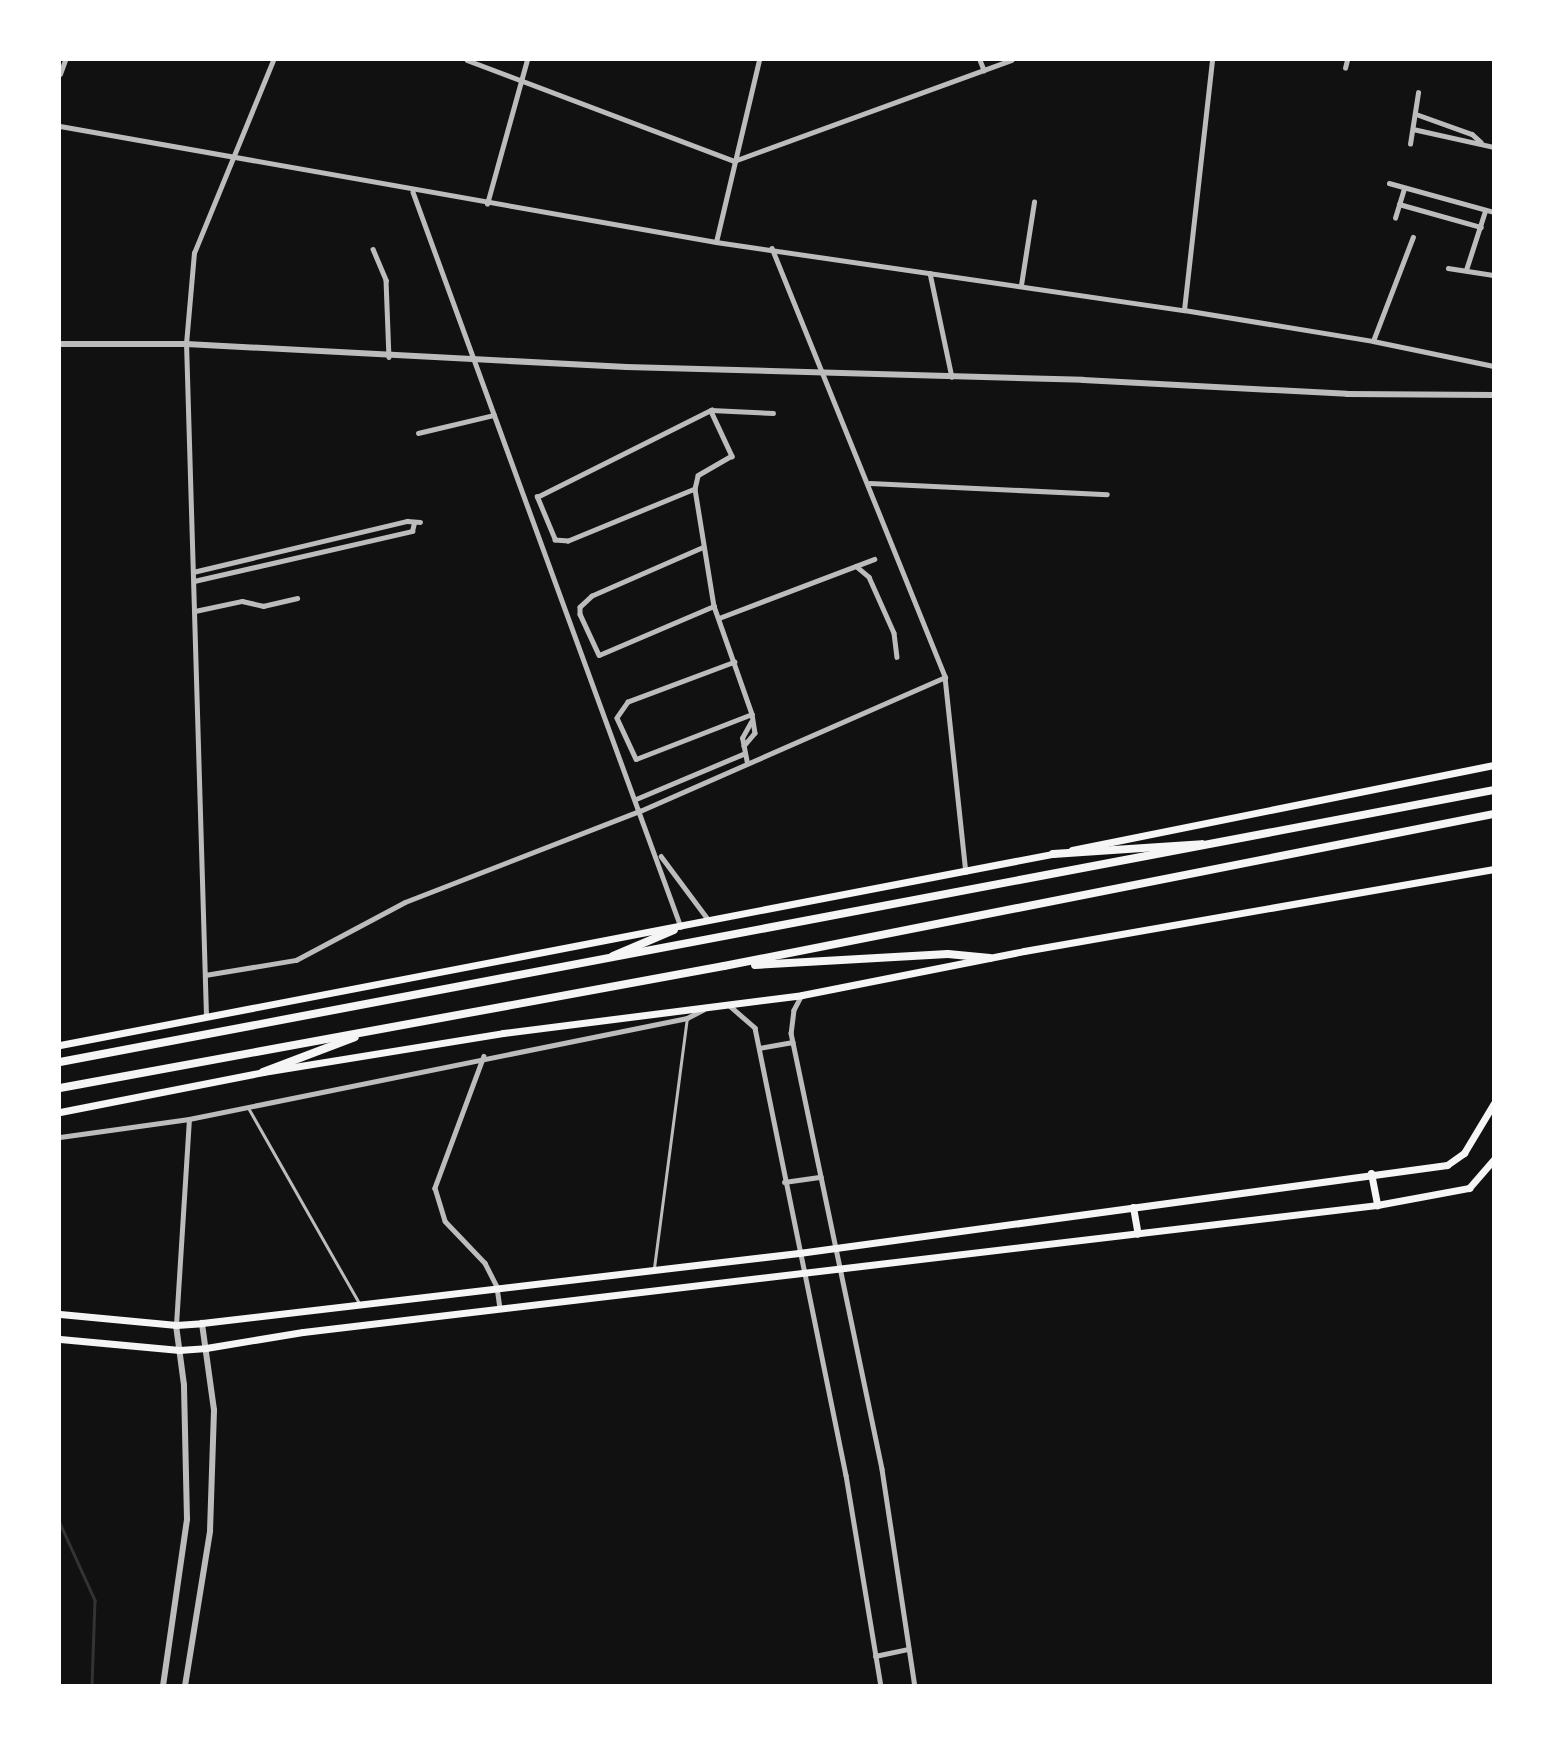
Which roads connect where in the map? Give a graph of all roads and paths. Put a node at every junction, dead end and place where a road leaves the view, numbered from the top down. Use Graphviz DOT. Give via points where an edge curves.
graph roads {
  1 [pos="65,60"];
  2 [pos="273,60"];
  3 [pos="467,60"];
  4 [pos="527,60"];
  5 [pos="759,60"];
  6 [pos="980,60"];
  7 [pos="1011,60"];
  8 [pos="1212,60"];
  9 [pos="1347,60"];
  10 [pos="1345,68"];
  11 [pos="984,70"];
  12 [pos="60,74"];
  13 [pos="521,82"];
  14 [pos="1418,93"];
  15 [pos="1416,114"];
  16 [pos="60,127"];
  17 [pos="1413,129"];
  18 [pos="1482,143"];
  19 [pos="1410,144"];
  20 [pos="1493,147"];
  21 [pos="230,158"];
  22 [pos="734,162"];
  23 [pos="1389,183"];
  24 [pos="1404,188"];
  25 [pos="412,191"];
  26 [pos="1034,202"];
  27 [pos="487,204"];
  28 [pos="1399,204"];
  29 [pos="1485,211"];
  30 [pos="1493,212"];
  31 [pos="1395,218"];
  32 [pos="1481,227"];
  33 [pos="1413,237"];
  34 [pos="716,242"];
  35 [pos="772,248"];
  36 [pos="373,249"];
  37 [pos="1448,268"];
  38 [pos="1466,270"];
  39 [pos="930,272"];
  40 [pos="1493,275"];
  41 [pos="1021,285"];
  42 [pos="1184,310"];
  43 [pos="1373,341"];
  44 [pos="60,344"];
  45 [pos="186,344"];
  46 [pos="389,357"];
  47 [pos="471,360"];
  48 [pos="1493,366"];
  49 [pos="824,372"];
  50 [pos="952,378"];
  51 [pos="1493,395"];
  52 [pos="711,410"];
  53 [pos="773,413"];
  54 [pos="494,415"];
  55 [pos="418,433"];
  56 [pos="870,483"];
  57 [pos="695,489"];
  58 [pos="1107,494"];
  59 [pos="379,528"];
  60 [pos="338,538"];
  61 [pos="381,538"];
  62 [pos="326,541"];
  63 [pos="342,548"];
  64 [pos="702,548"];
  65 [pos="281,551"];
  66 [pos="329,551"];
  67 [pos="874,559"];
  68 [pos="283,561"];
  69 [pos="220,566"];
  70 [pos="855,566"];
  71 [pos="193,572"];
  72 [pos="222,576"];
  73 [pos="194,581"];
  74 [pos="297,598"];
  75 [pos="714,606"];
  76 [pos="195,611"];
  77 [pos="719,618"];
  78 [pos="897,657"];
  79 [pos="735,662"];
  80 [pos="944,677"];
  81 [pos="752,714"];
  82 [pos="751,722"];
  83 [pos="744,746"];
  84 [pos="743,754"];
  85 [pos="747,763"];
  86 [pos="1493,765"];
  87 [pos="1493,790"];
  88 [pos="636,799"];
  89 [pos="640,811"];
  90 [pos="1493,814"];
  91 [pos="1237,841"];
  92 [pos="656,849"];
  93 [pos="1053,854"];
  94 [pos="1493,869"];
  95 [pos="966,873"];
  96 [pos="710,923"];
  97 [pos="678,929"];
  98 [pos="990,958"];
  99 [pos="598,963"];
  100 [pos="724,967"];
  101 [pos="205,975"];
  102 [pos="802,995"];
  103 [pos="729,1005"];
  104 [pos="709,1007"];
  105 [pos="206,1016"];
  106 [pos="687,1018"];
  107 [pos="375,1030"];
  108 [pos="793,1042"];
  109 [pos="60,1045"];
  110 [pos="759,1048"];
  111 [pos="485,1055"];
  112 [pos="60,1062"];
  113 [pos="263,1072"];
  114 [pos="60,1088"];
  115 [pos="1493,1102"];
  116 [pos="248,1107"];
  117 [pos="60,1112"];
  118 [pos="189,1119"];
  119 [pos="60,1137"];
  120 [pos="1493,1159"];
  121 [pos="1371,1173"];
  122 [pos="821,1177"];
  123 [pos="784,1182"];
  124 [pos="1377,1205"];
  125 [pos="1133,1207"];
  126 [pos="1138,1234"];
  127 [pos="838,1247"];
  128 [pos="799,1253"];
  129 [pos="841,1267"];
  130 [pos="653,1270"];
  131 [pos="804,1271"];
  132 [pos="497,1287"];
  133 [pos="360,1303"];
  134 [pos="500,1309"];
  135 [pos="60,1314"];
  136 [pos="202,1323"];
  137 [pos="176,1325"];
  138 [pos="60,1339"];
  139 [pos="206,1348"];
  140 [pos="178,1350"];
  141 [pos="908,1648"];
  142 [pos="875,1656"];
  143 [pos="163,1685"];
  144 [pos="185,1685"];
  145 [pos="881,1685"];
  146 [pos="915,1685"];
  1 -- 12 [label="street"];
  2 -- 21 [label="street"];
  3 -- 13 [label="street"];
  4 -- 13 [label="street"];
  5 -- 22 [label="street"];
  6 -- 11 [label="street"];
  7 -- 11 [label="street"];
  8 -- 42 [label="street"];
  9 -- 10 [label="street"];
  11 -- 22 [label="street"];
  13 -- 22 [label="street"];
  13 -- 27 [label="street"];
  14 -- 15 [label="street"];
  15 -- 17 [label="street"];
  15 -- 18 [label="street" via="1472,134"];
  16 -- 21 [label="street"];
  17 -- 18 [label="street"];
  17 -- 19 [label="street"];
  18 -- 20 [label="street"];
  21 -- 25 [label="street"];
  21 -- 45 [label="street" via="194,253"];
  22 -- 34 [label="street"];
  23 -- 24 [label="street"];
  24 -- 28 [label="street"];
  24 -- 29 [label="street"];
  25 -- 27 [label="street"];
  25 -- 47 [label="street"];
  26 -- 41 [label="street"];
  27 -- 34 [label="street"];
  28 -- 31 [label="street"];
  28 -- 32 [label="street"];
  29 -- 30 [label="street"];
  29 -- 32 [label="street"];
  32 -- 38 [label="street"];
  33 -- 43 [label="street"];
  34 -- 35 [label="street"];
  35 -- 39 [label="street"];
  35 -- 49 [label="street"];
  36 -- 46 [label="street" via="386,280"];
  37 -- 38 [label="street"];
  38 -- 40 [label="street"];
  39 -- 41 [label="street"];
  39 -- 50 [label="street"];
  41 -- 42 [label="street"];
  42 -- 43 [label="street"];
  43 -- 48 [label="street"];
  44 -- 45 [label="street"];
  45 -- 46 [label="street"];
  45 -- 71 [label="street"];
  46 -- 47 [label="street"];
  47 -- 49 [label="street"];
  47 -- 54 [label="street"];
  49 -- 50 [label="street"];
  49 -- 56 [label="street"];
  50 -- 51 [label="street" via="1347,394"];
  52 -- 53 [label="street"];
  52 -- 57 [label="street" via="732,456 698,476"];
  52 -- 57 [label="street" via="537,497 558,542"];
  54 -- 55 [label="street"];
  54 -- 88 [label="street"];
  56 -- 58 [label="street"];
  56 -- 80 [label="street"];
  57 -- 64 [label="street"];
  59 -- 60 [label="street"];
  59 -- 61 [label="street"];
  59 -- 61 [label="street" via="417,523 412,531"];
  60 -- 62 [label="street"];
  60 -- 63 [label="street"];
  61 -- 63 [label="street"];
  62 -- 65 [label="street"];
  62 -- 66 [label="street"];
  63 -- 66 [label="street"];
  64 -- 75 [label="street"];
  64 -- 75 [label="street" via="587,599 580,614 599,655"];
  65 -- 68 [label="street"];
  65 -- 69 [label="street"];
  66 -- 68 [label="street"];
  67 -- 70 [label="street"];
  68 -- 72 [label="street"];
  69 -- 71 [label="street"];
  69 -- 72 [label="street"];
  70 -- 77 [label="street"];
  70 -- 78 [label="street" via="869,577 894,633"];
  71 -- 73 [label="street"];
  72 -- 73 [label="street"];
  73 -- 76 [label="street"];
  74 -- 76 [label="street" via="263,606 242,601"];
  75 -- 77 [label="street"];
  76 -- 101 [label="street"];
  77 -- 79 [label="street"];
  79 -- 81 [label="street"];
  79 -- 81 [label="street" via="628,702 617,712 636,759"];
  80 -- 85 [label="street"];
  80 -- 95 [label="street"];
  81 -- 82 [label="street"];
  82 -- 83 [label="street" via="744,731"];
  82 -- 83 [label="street" via="755,733"];
  83 -- 84 [label="street"];
  84 -- 85 [label="street"];
  84 -- 88 [label="street"];
  85 -- 89 [label="street"];
  86 -- 93 [label="main road"];
  87 -- 91 [label="highway"];
  88 -- 89 [label="street"];
  89 -- 92 [label="street"];
  89 -- 101 [label="street" via="405,902 296,960"];
  90 -- 100 [label="highway"];
  91 -- 93 [label="highway"];
  91 -- 99 [label="highway"];
  92 -- 96 [label="street"];
  92 -- 97 [label="street"];
  93 -- 95 [label="main road"];
  94 -- 98 [label="main road"];
  95 -- 96 [label="main road"];
  96 -- 97 [label="main road"];
  97 -- 99 [label="highway"];
  97 -- 105 [label="main road"];
  98 -- 100 [label="highway" via="948,954"];
  98 -- 102 [label="main road"];
  99 -- 112 [label="highway"];
  100 -- 107 [label="highway"];
  101 -- 105 [label="street"];
  102 -- 103 [label="main road"];
  102 -- 108 [label="street" via="794,1010"];
  103 -- 104 [label="main road"];
  103 -- 110 [label="street" via="751,1021"];
  104 -- 106 [label="street"];
  104 -- 113 [label="main road" via="584,1020"];
  105 -- 109 [label="main road"];
  106 -- 111 [label="street"];
  106 -- 130 [label="lane"];
  107 -- 113 [label="highway"];
  107 -- 114 [label="highway"];
  108 -- 110 [label="street"];
  108 -- 122 [label="street"];
  110 -- 123 [label="street"];
  111 -- 116 [label="street"];
  111 -- 132 [label="street" via="435,1188 445,1221 485,1263"];
  113 -- 117 [label="main road"];
  115 -- 121 [label="main road" via="1464,1153 1447,1165"];
  116 -- 118 [label="street"];
  116 -- 133 [label="lane"];
  118 -- 119 [label="street"];
  118 -- 137 [label="street"];
  120 -- 124 [label="main road" via="1469,1188"];
  121 -- 124 [label="main road"];
  121 -- 125 [label="main road"];
  122 -- 123 [label="street"];
  122 -- 127 [label="street"];
  123 -- 128 [label="street"];
  124 -- 126 [label="main road"];
  125 -- 126 [label="main road"];
  125 -- 127 [label="main road"];
  126 -- 129 [label="main road"];
  127 -- 128 [label="main road"];
  127 -- 129 [label="street"];
  128 -- 130 [label="main road"];
  128 -- 131 [label="street"];
  129 -- 131 [label="main road"];
  129 -- 141 [label="street" via="882,1469"];
  130 -- 132 [label="main road"];
  131 -- 134 [label="main road"];
  131 -- 142 [label="street" via="846,1475"];
  132 -- 133 [label="main road"];
  132 -- 134 [label="street"];
  133 -- 136 [label="main road"];
  134 -- 139 [label="main road"];
  135 -- 137 [label="main road"];
  136 -- 137 [label="main road"];
  136 -- 139 [label="street"];
  137 -- 140 [label="street"];
  138 -- 140 [label="main road"];
  139 -- 140 [label="main road"];
  139 -- 144 [label="street" via="214,1410 210,1531"];
  140 -- 143 [label="street" via="184,1385 187,1519"];
  141 -- 142 [label="street"];
  141 -- 146 [label="street"];
  142 -- 145 [label="street"];
}
